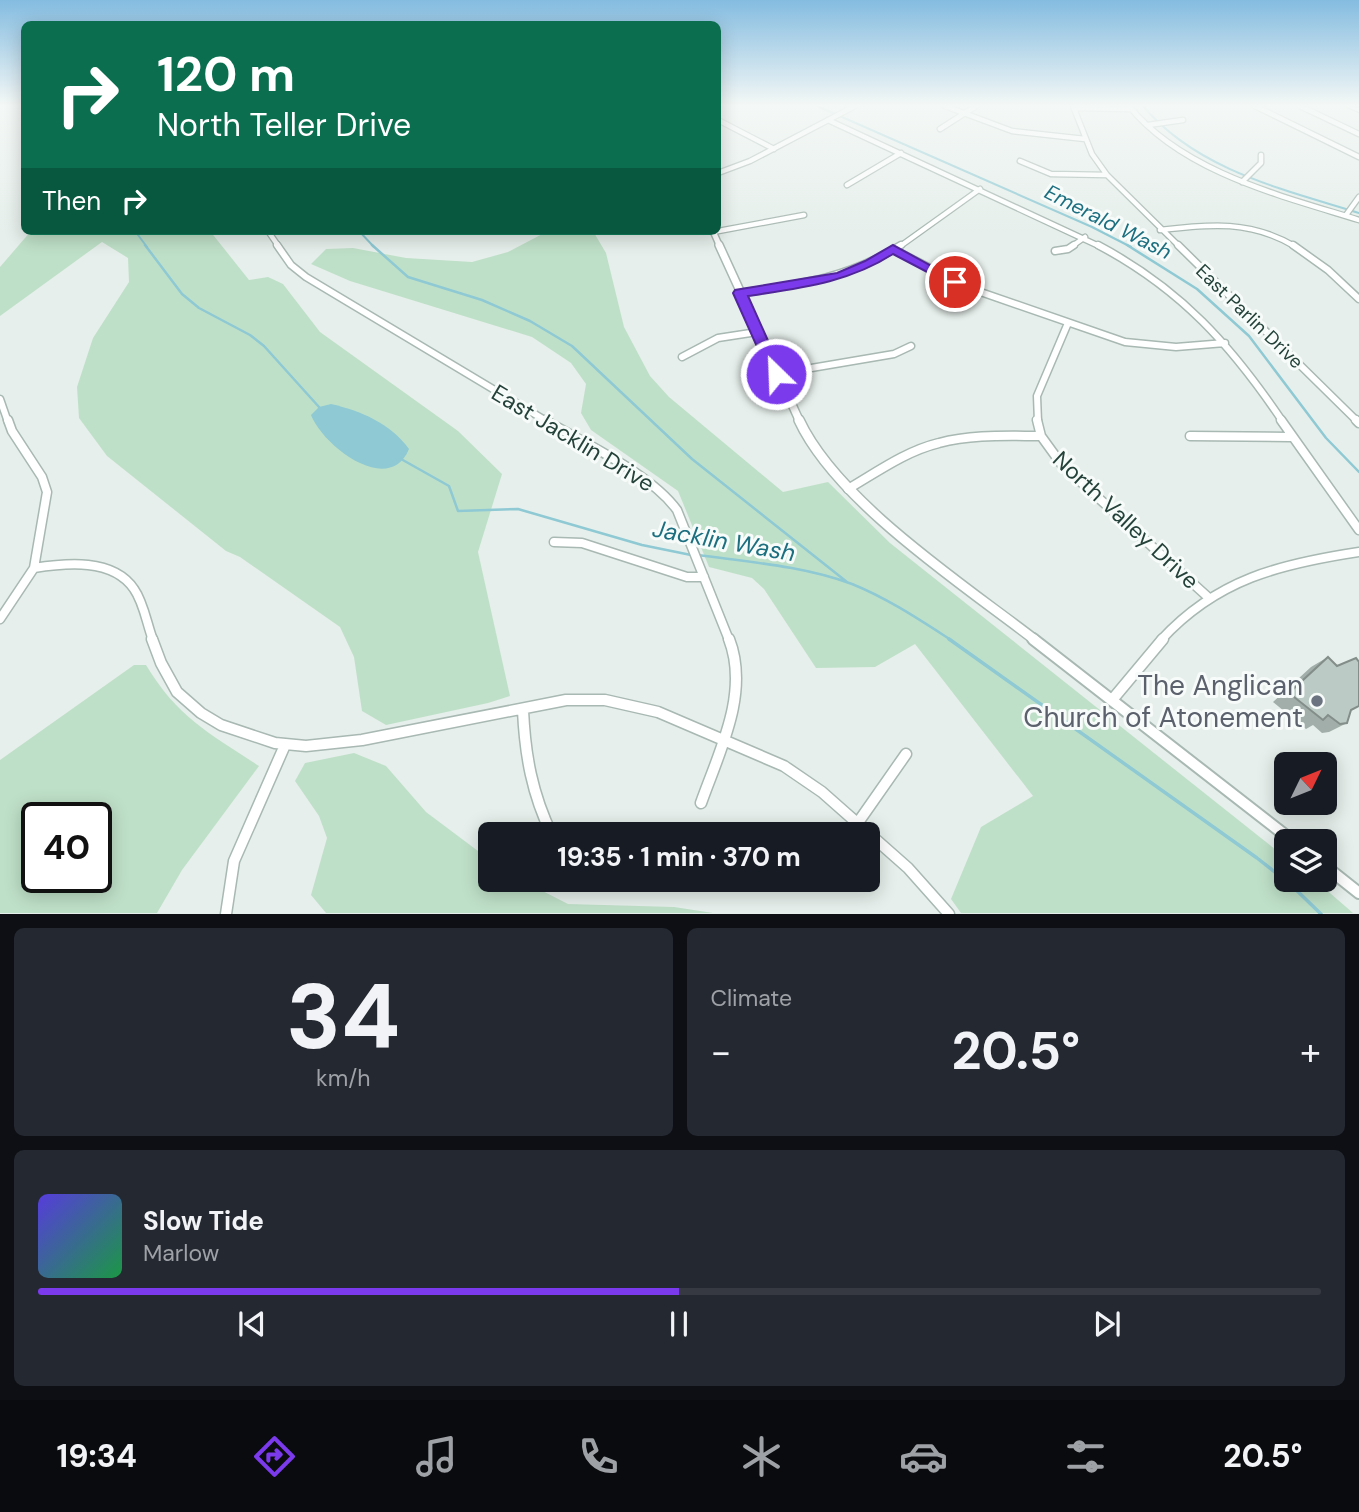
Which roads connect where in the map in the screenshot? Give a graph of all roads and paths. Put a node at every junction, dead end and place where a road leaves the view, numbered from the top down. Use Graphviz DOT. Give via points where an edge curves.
graph roads {
  1 [pos="774,149"];
  2 [pos="891,149"];
  3 [pos="1091,149"];
  4 [pos="1180,149"];
  5 [pos="1342,149"];
  6 [pos="901,153"];
  7 [pos="1261,155"];
  8 [pos="1359,157"];
  9 [pos="1020,161"];
  10 [pos="721,172"];
  11 [pos="1107,175"];
  12 [pos="1242,183"];
  13 [pos="847,185"];
  14 [pos="980,189"];
  15 [pos="1359,197"];
  16 [pos="804,215"];
  17 [pos="1346,215"];
  18 [pos="1359,220"];
  19 [pos="721,230"];
  20 [pos="1160,230"];
  21 [pos="271,235"];
  22 [pos="715,235"];
  23 [pos="1085,237"];
  24 [pos="893,249"];
  25 [pos="1055,251"];
  26 [pos="740,293"];
  27 [pos="1359,299"];
  28 [pos="1068,323"];
  29 [pos="757,332"];
  30 [pos="1225,343"];
  31 [pos="911,346"];
  32 [pos="682,357"];
  33 [pos="776,374"];
  34 [pos="0,399"];
  35 [pos="1359,423"];
  36 [pos="1041,436"];
  37 [pos="1190,436"];
  38 [pos="1290,437"];
  39 [pos="848,489"];
  40 [pos="1359,530"];
  41 [pos="554,541"];
  42 [pos="1359,552"];
  43 [pos="34,568"];
  44 [pos="704,577"];
  45 [pos="1209,598"];
  46 [pos="0,619"];
  47 [pos="1112,700"];
  48 [pos="523,710"];
  49 [pos="723,741"];
  50 [pos="285,744"];
  51 [pos="906,754"];
  52 [pos="701,803"];
  53 [pos="546,822"];
  54 [pos="856,822"];
  55 [pos="859,822"];
  56 [pos="1277,829"];
  57 [pos="880,843"];
  58 [pos="1337,875"];
  59 [pos="1359,892"];
  60 [pos="226,914"];
  61 [pos="949,914"];
  1 -- 10 [label="street"];
  2 -- 6 [label="street"];
  3 -- 11 [label="street, East Parlin Drive"];
  4 -- 12 [label="street"];
  5 -- 8 [label="street"];
  6 -- 13 [label="street"];
  6 -- 14 [label="street"];
  7 -- 12 [label="street" via="1261,163"];
  9 -- 11 [label="street" via="1055,175"];
  11 -- 20 [label="street, East Parlin Drive"];
  12 -- 17 [label="street"];
  14 -- 23 [label="street"];
  14 -- 24 [label="street"];
  15 -- 17 [label="street"];
  16 -- 19 [label="street"];
  17 -- 18 [label="street"];
  20 -- 27 [label="street" via="1223,224 1271,233 1310,253"];
  20 -- 35 [label="street, East Parlin Drive"];
  21 -- 44 [label="street, East Jacklin Drive" via="291,265 306,277 659,489 677,510"];
  22 -- 26 [label="street"];
  23 -- 25 [label="street"];
  23 -- 30 [label="street" via="1166,287"];
  24 -- 26 [label="street" via="841,275"];
  24 -- 28 [label="street" via="969,288"];
  26 -- 29 [label="street"];
  28 -- 30 [label="street" via="1143,345"];
  28 -- 36 [label="street, North Valley Drive" via="1037,396"];
  29 -- 32 [label="street" via="718,338"];
  29 -- 33 [label="street"];
  30 -- 38 [label="street"];
  31 -- 33 [label="street" via="894,354"];
  33 -- 39 [label="street" via="804,430"];
  34 -- 43 [label="street" via="12,431 46,485 47,503"];
  36 -- 39 [label="street" via="940,442"];
  36 -- 45 [label="street, North Valley Drive" via="1062,465"];
  37 -- 38 [label="street"];
  38 -- 40 [label="street"];
  39 -- 47 [label="street" via="901,536"];
  41 -- 44 [label="street" via="582,543 687,577"];
  42 -- 45 [label="street" via="1287,564 1242,579"];
  43 -- 46 [label="street"];
  43 -- 50 [label="street" via="86,564 120,575 135,590 161,663 177,692 221,725"];
  44 -- 49 [label="street, East Jacklin Drive" via="732,647 738,684"];
  45 -- 47 [label="street" via="1163,636"];
  47 -- 56 [label="street"];
  48 -- 49 [label="street" via="566,700 617,701 658,712"];
  48 -- 50 [label="street" via="362,740"];
  48 -- 53 [label="street" via="530,788"];
  49 -- 52 [label="street, East Jacklin Drive"];
  49 -- 54 [label="street" via="784,766"];
  50 -- 60 [label="street" via="234,861"];
  51 -- 55 [label="street"];
  57 -- 61 [label="street"];
  58 -- 59 [label="street"];
}
